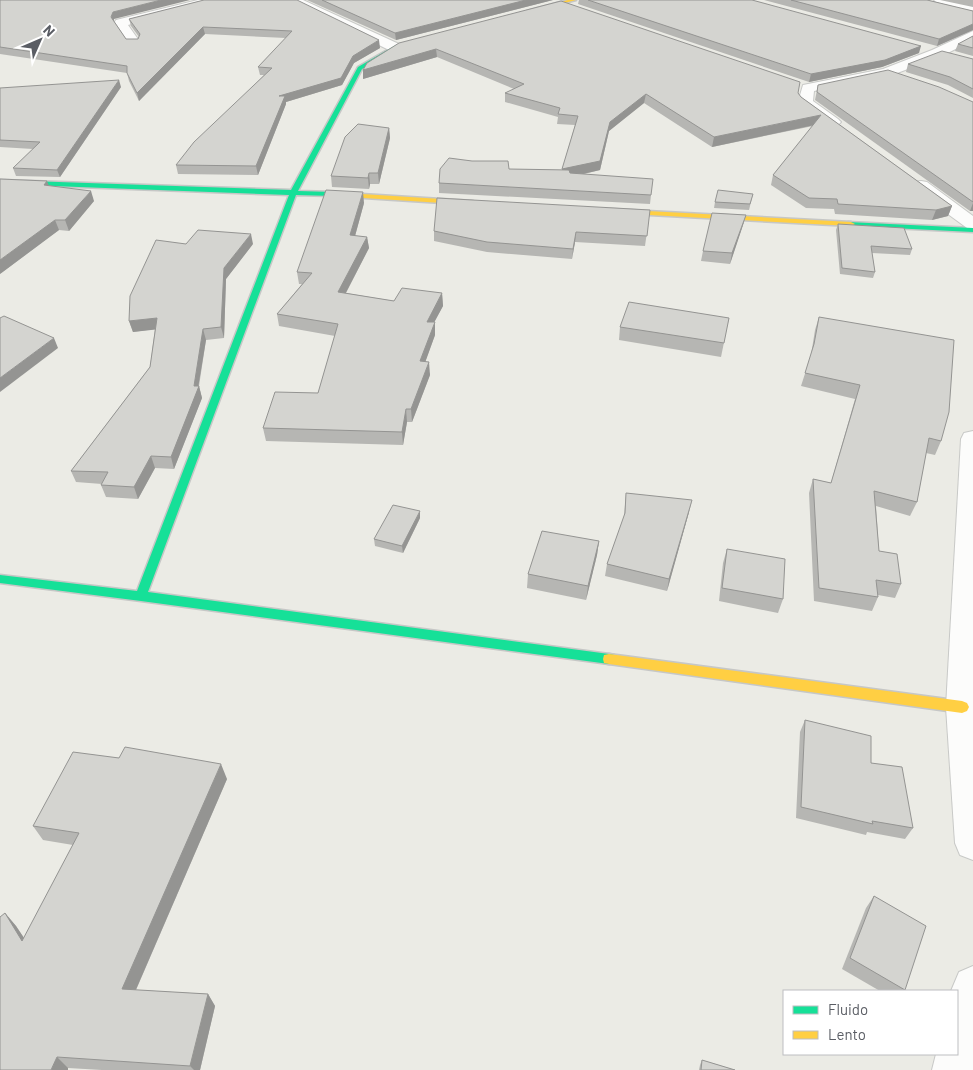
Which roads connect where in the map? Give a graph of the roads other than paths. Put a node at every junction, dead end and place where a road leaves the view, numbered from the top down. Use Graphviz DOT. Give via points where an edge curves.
graph roads {
  1 [pos="212,0"];
  2 [pos="294,0"];
  3 [pos="940,0"];
  4 [pos="926,2"];
  5 [pos="571,4"];
  6 [pos="973,8"];
  7 [pos="973,13"];
  8 [pos="514,15"];
  9 [pos="973,35"];
  10 [pos="134,42"];
  11 [pos="413,42"];
  12 [pos="394,47"];
  13 [pos="919,48"];
  14 [pos="937,52"];
  15 [pos="955,57"];
  16 [pos="887,72"];
  17 [pos="905,78"];
  18 [pos="845,131"];
  19 [pos="909,177"];
  20 [pos="0,182"];
  21 [pos="294,192"];
  22 [pos="489,204"];
  23 [pos="596,210"];
  24 [pos="973,224"];
  25 [pos="973,230"];
  26 [pos="973,439"];
  27 [pos="0,580"];
  28 [pos="141,596"];
  29 [pos="962,707"];
  30 [pos="973,843"];
  31 [pos="973,986"];
  32 [pos="958,1052"];
  33 [pos="957,1055"];
  34 [pos="954,1070"];
  1 -- 10 [label="street" via="120,23"];
  2 -- 12 [label="street"];
  3 -- 6 [label="street"];
  4 -- 7 [label="street"];
  5 -- 8 [label="street"];
  9 -- 14 [label="street"];
  11 -- 12 [label="street"];
  12 -- 21 [label="street" via="360,68"];
  13 -- 14 [label="street"];
  14 -- 15 [label="street"];
  14 -- 16 [label="street"];
  16 -- 17 [label="street"];
  16 -- 18 [label="street" via="803,87 805,102"];
  19 -- 24 [label="street"];
  20 -- 21 [label="street"];
  21 -- 22 [label="street"];
  21 -- 28 [label="street"];
  23 -- 25 [label="street"];
  26 -- 29 [label="street"];
  27 -- 28 [label="street"];
  28 -- 29 [label="street"];
  29 -- 30 [label="street"];
  31 -- 32 [label="street"];
  33 -- 34 [label="street"];
}
